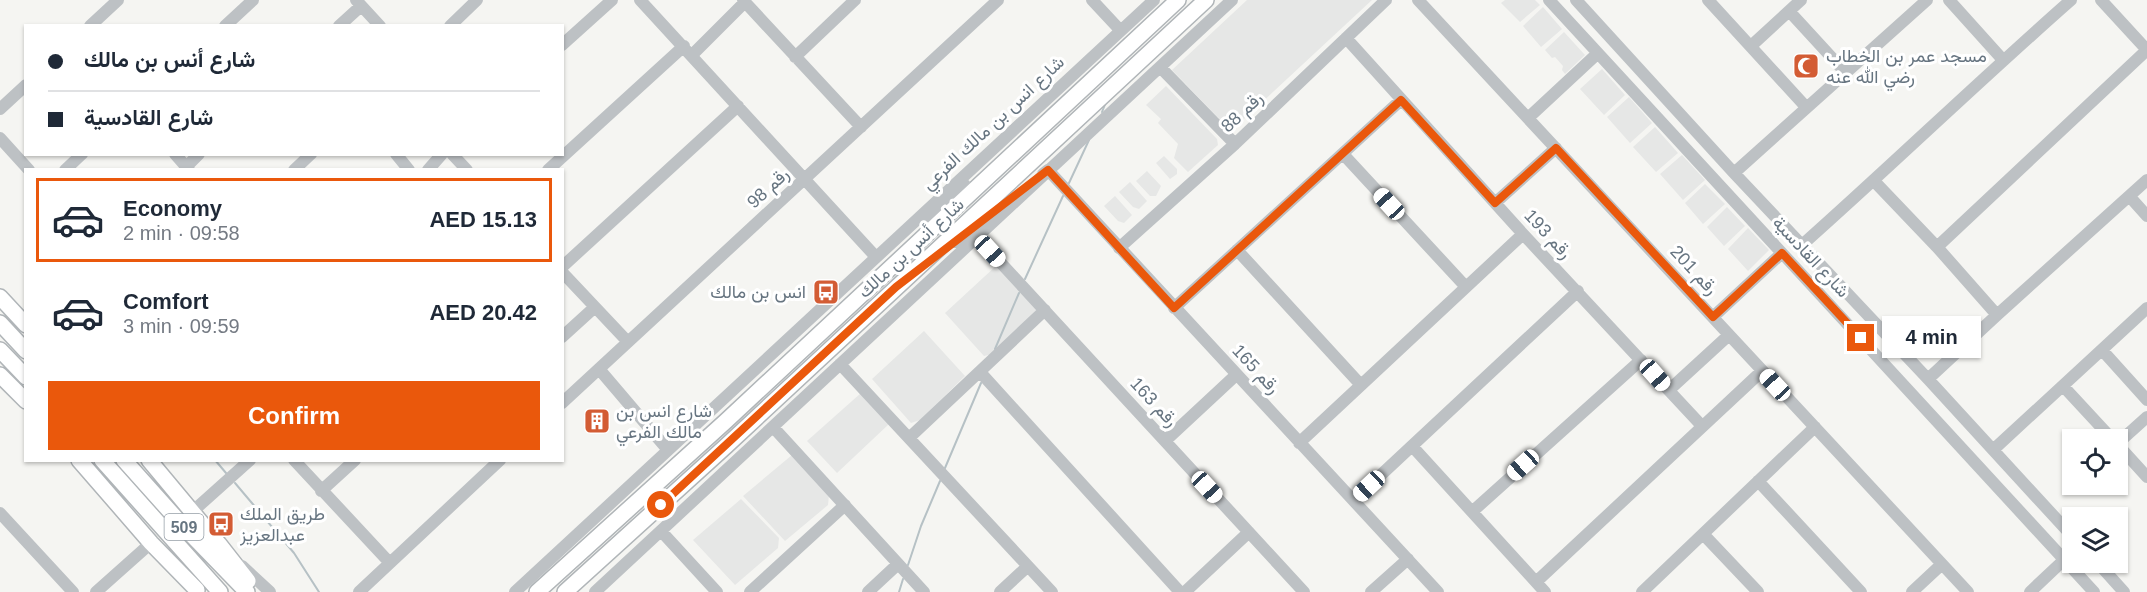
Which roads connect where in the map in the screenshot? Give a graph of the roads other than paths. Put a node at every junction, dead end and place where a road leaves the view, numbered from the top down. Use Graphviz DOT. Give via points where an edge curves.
graph roads {
  1 [pos="118,0"];
  2 [pos="253,0"];
  3 [pos="477,0"];
  4 [pos="612,0"];
  5 [pos="640,0"];
  6 [pos="855,0"];
  7 [pos="998,0"];
  8 [pos="1092,0"];
  9 [pos="1154,0"];
  10 [pos="1178,0"];
  11 [pos="1206,0"];
  12 [pos="1232,0"];
  13 [pos="1386,0"];
  14 [pos="1418,0"];
  15 [pos="1549,0"];
  16 [pos="1708,0"];
  17 [pos="1801,0"];
  18 [pos="1927,0"];
  19 [pos="1949,0"];
  20 [pos="2071,0"];
  21 [pos="2101,0"];
  22 [pos="744,1"];
  23 [pos="1580,2"];
  24 [pos="358,3"];
  25 [pos="1789,11"];
  26 [pos="92,24"];
  27 [pos="227,24"];
  28 [pos="341,24"];
  29 [pos="378,24"];
  30 [pos="452,24"];
  31 [pos="1120,30"];
  32 [pos="1346,38"];
  33 [pos="564,43"];
  34 [pos="1751,46"];
  35 [pos="2147,50"];
  36 [pos="688,51"];
  37 [pos="1598,53"];
  38 [pos="795,57"];
  39 [pos="2003,60"];
  40 [pos="1160,67"];
  41 [pos="1845,72"];
  42 [pos="24,87"];
  43 [pos="1401,100"];
  44 [pos="738,106"];
  45 [pos="1806,107"];
  46 [pos="0,109"];
  47 [pos="1033,111"];
  48 [pos="1528,118"];
  49 [pos="861,127"];
  50 [pos="0,138"];
  51 [pos="1235,144"];
  52 [pos="1556,148"];
  53 [pos="1343,154"];
  54 [pos="80,156"];
  55 [pos="177,156"];
  56 [pos="197,156"];
  57 [pos="309,156"];
  58 [pos="398,156"];
  59 [pos="440,156"];
  60 [pos="454,156"];
  61 [pos="27,168"];
  62 [pos="67,168"];
  63 [pos="188,168"];
  64 [pos="296,168"];
  65 [pos="407,168"];
  66 [pos="430,168"];
  67 [pos="465,168"];
  68 [pos="550,168"];
  69 [pos="1048,170"];
  70 [pos="1734,173"];
  71 [pos="805,179"];
  72 [pos="2147,180"];
  73 [pos="1874,182"];
  74 [pos="2130,197"];
  75 [pos="1495,203"];
  76 [pos="2147,216"];
  77 [pos="1523,234"];
  78 [pos="977,237"];
  79 [pos="1802,245"];
  80 [pos="1119,248"];
  81 [pos="1937,248"];
  82 [pos="1237,250"];
  83 [pos="1782,253"];
  84 [pos="876,257"];
  85 [pos="564,265"];
  86 [pos="564,274"];
  87 [pos="875,282"];
  88 [pos="896,287"];
  89 [pos="1466,287"];
  90 [pos="1578,291"];
  91 [pos="0,297"];
  92 [pos="595,307"];
  93 [pos="1174,308"];
  94 [pos="2147,308"];
  95 [pos="1045,310"];
  96 [pos="1997,315"];
  97 [pos="1713,317"];
  98 [pos="0,323"];
  99 [pos="24,323"];
  100 [pos="1729,334"];
  101 [pos="564,335"];
  102 [pos="628,342"];
  103 [pos="24,349"];
  104 [pos="0,350"];
  105 [pos="2102,350"];
  106 [pos="1641,360"];
  107 [pos="840,364"];
  108 [pos="598,369"];
  109 [pos="1762,371"];
  110 [pos="980,372"];
  111 [pos="0,375"];
  112 [pos="24,375"];
  113 [pos="1236,375"];
  114 [pos="1929,379"];
  115 [pos="1360,384"];
  116 [pos="2063,386"];
  117 [pos="1669,390"];
  118 [pos="565,395"];
  119 [pos="24,399"];
  120 [pos="2147,400"];
  121 [pos="2147,417"];
  122 [pos="1702,426"];
  123 [pos="773,427"];
  124 [pos="1815,427"];
  125 [pos="2103,429"];
  126 [pos="2128,435"];
  127 [pos="909,438"];
  128 [pos="1165,441"];
  129 [pos="1299,442"];
  130 [pos="1412,446"];
  131 [pos="668,450"];
  132 [pos="1992,450"];
  133 [pos="2128,455"];
  134 [pos="80,462"];
  135 [pos="104,462"];
  136 [pos="126,462"];
  137 [pos="151,462"];
  138 [pos="248,462"];
  139 [pos="296,462"];
  140 [pos="353,462"];
  141 [pos="498,462"];
  142 [pos="2147,477"];
  143 [pos="1758,481"];
  144 [pos="321,491"];
  145 [pos="1354,500"];
  146 [pos="845,505"];
  147 [pos="1473,511"];
  148 [pos="192,512"];
  149 [pos="0,513"];
  150 [pos="2062,525"];
  151 [pos="661,531"];
  152 [pos="1249,532"];
  153 [pos="1704,535"];
  154 [pos="151,543"];
  155 [pos="219,544"];
  156 [pos="2062,556"];
  157 [pos="1408,559"];
  158 [pos="389,562"];
  159 [pos="2062,562"];
  160 [pos="898,564"];
  161 [pos="1942,564"];
  162 [pos="1028,567"];
  163 [pos="2077,573"];
  164 [pos="2107,573"];
  165 [pos="1536,582"];
  166 [pos="69,587"];
  167 [pos="1648,590"];
  168 [pos="202,591"];
  169 [pos="55,592"];
  170 [pos="96,592"];
  171 [pos="220,592"];
  172 [pos="247,592"];
  173 [pos="256,592"];
  174 [pos="270,592"];
  175 [pos="359,592"];
  176 [pos="515,592"];
  177 [pos="537,592"];
  178 [pos="565,592"];
  179 [pos="595,592"];
  180 [pos="717,592"];
  181 [pos="750,592"];
  182 [pos="868,592"];
  183 [pos="924,592"];
  184 [pos="1000,592"];
  185 [pos="1052,592"];
  186 [pos="1183,592"];
  187 [pos="1304,592"];
  188 [pos="1371,592"];
  189 [pos="1438,592"];
  190 [pos="1545,592"];
  191 [pos="1758,592"];
  192 [pos="1861,592"];
  193 [pos="1912,592"];
  194 [pos="1968,592"];
  195 [pos="2030,592"];
  196 [pos="2094,592"];
  197 [pos="2124,592"];
  1 -- 26 [label="street"];
  2 -- 27 [label="street"];
  3 -- 30 [label="street"];
  4 -- 33 [label="street"];
  5 -- 36 [label="street"];
  6 -- 38 [label="street"];
  7 -- 49 [label="street, رقم 98"];
  8 -- 31 [label="street"];
  9 -- 31 [label="street, شارع انس بن مالك الفرعي"];
  10 -- 87 [label="main road, شارع أنس بن مالك"];
  11 -- 88 [label="main road, شارع أنس بن مالك"];
  12 -- 40 [label="street"];
  13 -- 32 [label="street, رقم 88"];
  14 -- 48 [label="street, رقم 201"];
  15 -- 37 [label="street, شارع القادسية"];
  16 -- 34 [label="street"];
  17 -- 25 [label="street"];
  18 -- 41 [label="street"];
  19 -- 39 [label="street"];
  20 -- 39 [label="street"];
  21 -- 35 [label="street"];
  22 -- 36 [label="street"];
  22 -- 38 [label="street"];
  23 -- 70 [label="street, شارع القادسية"];
  24 -- 28 [label="street"];
  24 -- 29 [label="street"];
  25 -- 34 [label="street"];
  25 -- 41 [label="street"];
  31 -- 47 [label="street, شارع انس بن مالك الفرعي"];
  32 -- 43 [label="street, رقم 193"];
  32 -- 51 [label="street, رقم 88"];
  34 -- 45 [label="street"];
  35 -- 81 [label="street"];
  36 -- 44 [label="street"];
  36 -- 68 [label="street"];
  37 -- 48 [label="street"];
  37 -- 83 [label="street, شارع القادسية"];
  38 -- 49 [label="street"];
  39 -- 73 [label="street"];
  40 -- 51 [label="street"];
  40 -- 69 [label="street"];
  41 -- 45 [label="street"];
  42 -- 46 [label="street"];
  43 -- 53 [label="street"];
  43 -- 75 [label="street, رقم 193"];
  44 -- 71 [label="street"];
  44 -- 85 [label="street"];
  45 -- 70 [label="street"];
  47 -- 84 [label="street, شارع انس بن مالك الفرعي"];
  47 -- 87 [label="street"];
  48 -- 52 [label="street, رقم 201"];
  49 -- 71 [label="street, رقم 98"];
  50 -- 61 [label="street"];
  51 -- 80 [label="street, رقم 88"];
  52 -- 75 [label="street"];
  52 -- 97 [label="street, رقم 201"];
  53 -- 82 [label="street"];
  53 -- 89 [label="street"];
  54 -- 62 [label="street"];
  55 -- 63 [label="street"];
  56 -- 63 [label="street"];
  57 -- 64 [label="street"];
  58 -- 65 [label="street"];
  59 -- 66 [label="street"];
  60 -- 67 [label="street"];
  69 -- 78 [label="street"];
  69 -- 80 [label="street, رقم 165"];
  69 -- 88 [label="street"];
  70 -- 79 [label="street, شارع القادسية"];
  71 -- 84 [label="street"];
  71 -- 102 [label="street, رقم 98"];
  72 -- 74 [label="street"];
  73 -- 79 [label="street"];
  73 -- 81 [label="street"];
  74 -- 76 [label="street"];
  74 -- 96 [label="street"];
  75 -- 77 [label="street, رقم 193"];
  77 -- 89 [label="street"];
  77 -- 90 [label="street, رقم 193"];
  78 -- 95 [label="street, رقم 163"];
  78 -- 107 [label="street"];
  79 -- 114 [label="street, شارع القادسية"];
  80 -- 93 [label="street, رقم 165"];
  81 -- 96 [label="street"];
  82 -- 93 [label="street"];
  82 -- 115 [label="street"];
  83 -- 97 [label="street"];
  83 -- 156 [label="street, شارع القادسية"];
  84 -- 131 [label="street, شارع انس بن مالك الفرعي"];
  86 -- 92 [label="street"];
  87 -- 177 [label="main road, شارع أنس بن مالك"];
  88 -- 178 [label="main road, شارع أنس بن مالك"];
  89 -- 115 [label="street"];
  90 -- 106 [label="street, رقم 193"];
  90 -- 130 [label="street"];
  91 -- 99 [label="main road"];
  92 -- 101 [label="street"];
  92 -- 102 [label="street"];
  93 -- 113 [label="street, رقم 165"];
  94 -- 105 [label="street"];
  95 -- 110 [label="street"];
  95 -- 128 [label="street, رقم 163"];
  96 -- 114 [label="street"];
  97 -- 100 [label="street, رقم 201"];
  98 -- 103 [label="main road"];
  100 -- 109 [label="street, رقم 201"];
  100 -- 117 [label="street"];
  102 -- 108 [label="street, رقم 98"];
  104 -- 112 [label="main road"];
  105 -- 116 [label="street"];
  105 -- 120 [label="street"];
  106 -- 117 [label="street, رقم 193"];
  106 -- 147 [label="street"];
  107 -- 123 [label="street"];
  107 -- 127 [label="street"];
  108 -- 118 [label="street, رقم 98"];
  108 -- 131 [label="street"];
  109 -- 122 [label="street"];
  109 -- 124 [label="street, رقم 201"];
  110 -- 127 [label="street"];
  110 -- 186 [label="street"];
  111 -- 119 [label="main road"];
  113 -- 128 [label="street"];
  113 -- 129 [label="street, رقم 165"];
  114 -- 132 [label="street, شارع القادسية"];
  115 -- 129 [label="street"];
  116 -- 125 [label="street"];
  116 -- 132 [label="street"];
  117 -- 122 [label="street, رقم 193"];
  121 -- 126 [label="street"];
  122 -- 165 [label="street"];
  123 -- 146 [label="street"];
  123 -- 151 [label="street"];
  124 -- 143 [label="street"];
  124 -- 161 [label="street, رقم 201"];
  127 -- 162 [label="street"];
  128 -- 152 [label="street, رقم 163"];
  129 -- 145 [label="street, رقم 165"];
  130 -- 145 [label="street"];
  130 -- 147 [label="street"];
  131 -- 176 [label="street, شارع انس بن مالك الفرعي"];
  132 -- 150 [label="street, شارع القادسية"];
  133 -- 142 [label="street"];
  134 -- 154 [label="main road"];
  135 -- 171 [label="main road, 509"];
  136 -- 172 [label="main road, 509"];
  137 -- 148 [label="main road"];
  138 -- 148 [label="street"];
  139 -- 144 [label="street"];
  140 -- 144 [label="street"];
  141 -- 158 [label="street"];
  143 -- 153 [label="street"];
  143 -- 192 [label="street"];
  144 -- 158 [label="street"];
  145 -- 157 [label="street, رقم 165"];
  146 -- 160 [label="street"];
  146 -- 181 [label="street"];
  147 -- 165 [label="street"];
  148 -- 155 [label="main road"];
  149 -- 166 [label="street"];
  151 -- 179 [label="street"];
  151 -- 180 [label="street"];
  152 -- 186 [label="street"];
  152 -- 187 [label="street, رقم 163"];
  153 -- 167 [label="street"];
  153 -- 191 [label="street"];
  154 -- 168 [label="main road"];
  154 -- 170 [label="street"];
  155 -- 173 [label="main road"];
  155 -- 174 [label="street"];
  157 -- 188 [label="street"];
  157 -- 189 [label="street, رقم 165"];
  158 -- 175 [label="street"];
  159 -- 195 [label="street"];
  160 -- 182 [label="street"];
  160 -- 183 [label="street"];
  161 -- 193 [label="street"];
  161 -- 194 [label="street, رقم 201"];
  162 -- 184 [label="street"];
  162 -- 185 [label="street"];
  163 -- 196 [label="street, شارع القادسية"];
  164 -- 197 [label="street"];
  165 -- 190 [label="street"];
  166 -- 169 [label="street"];
}
